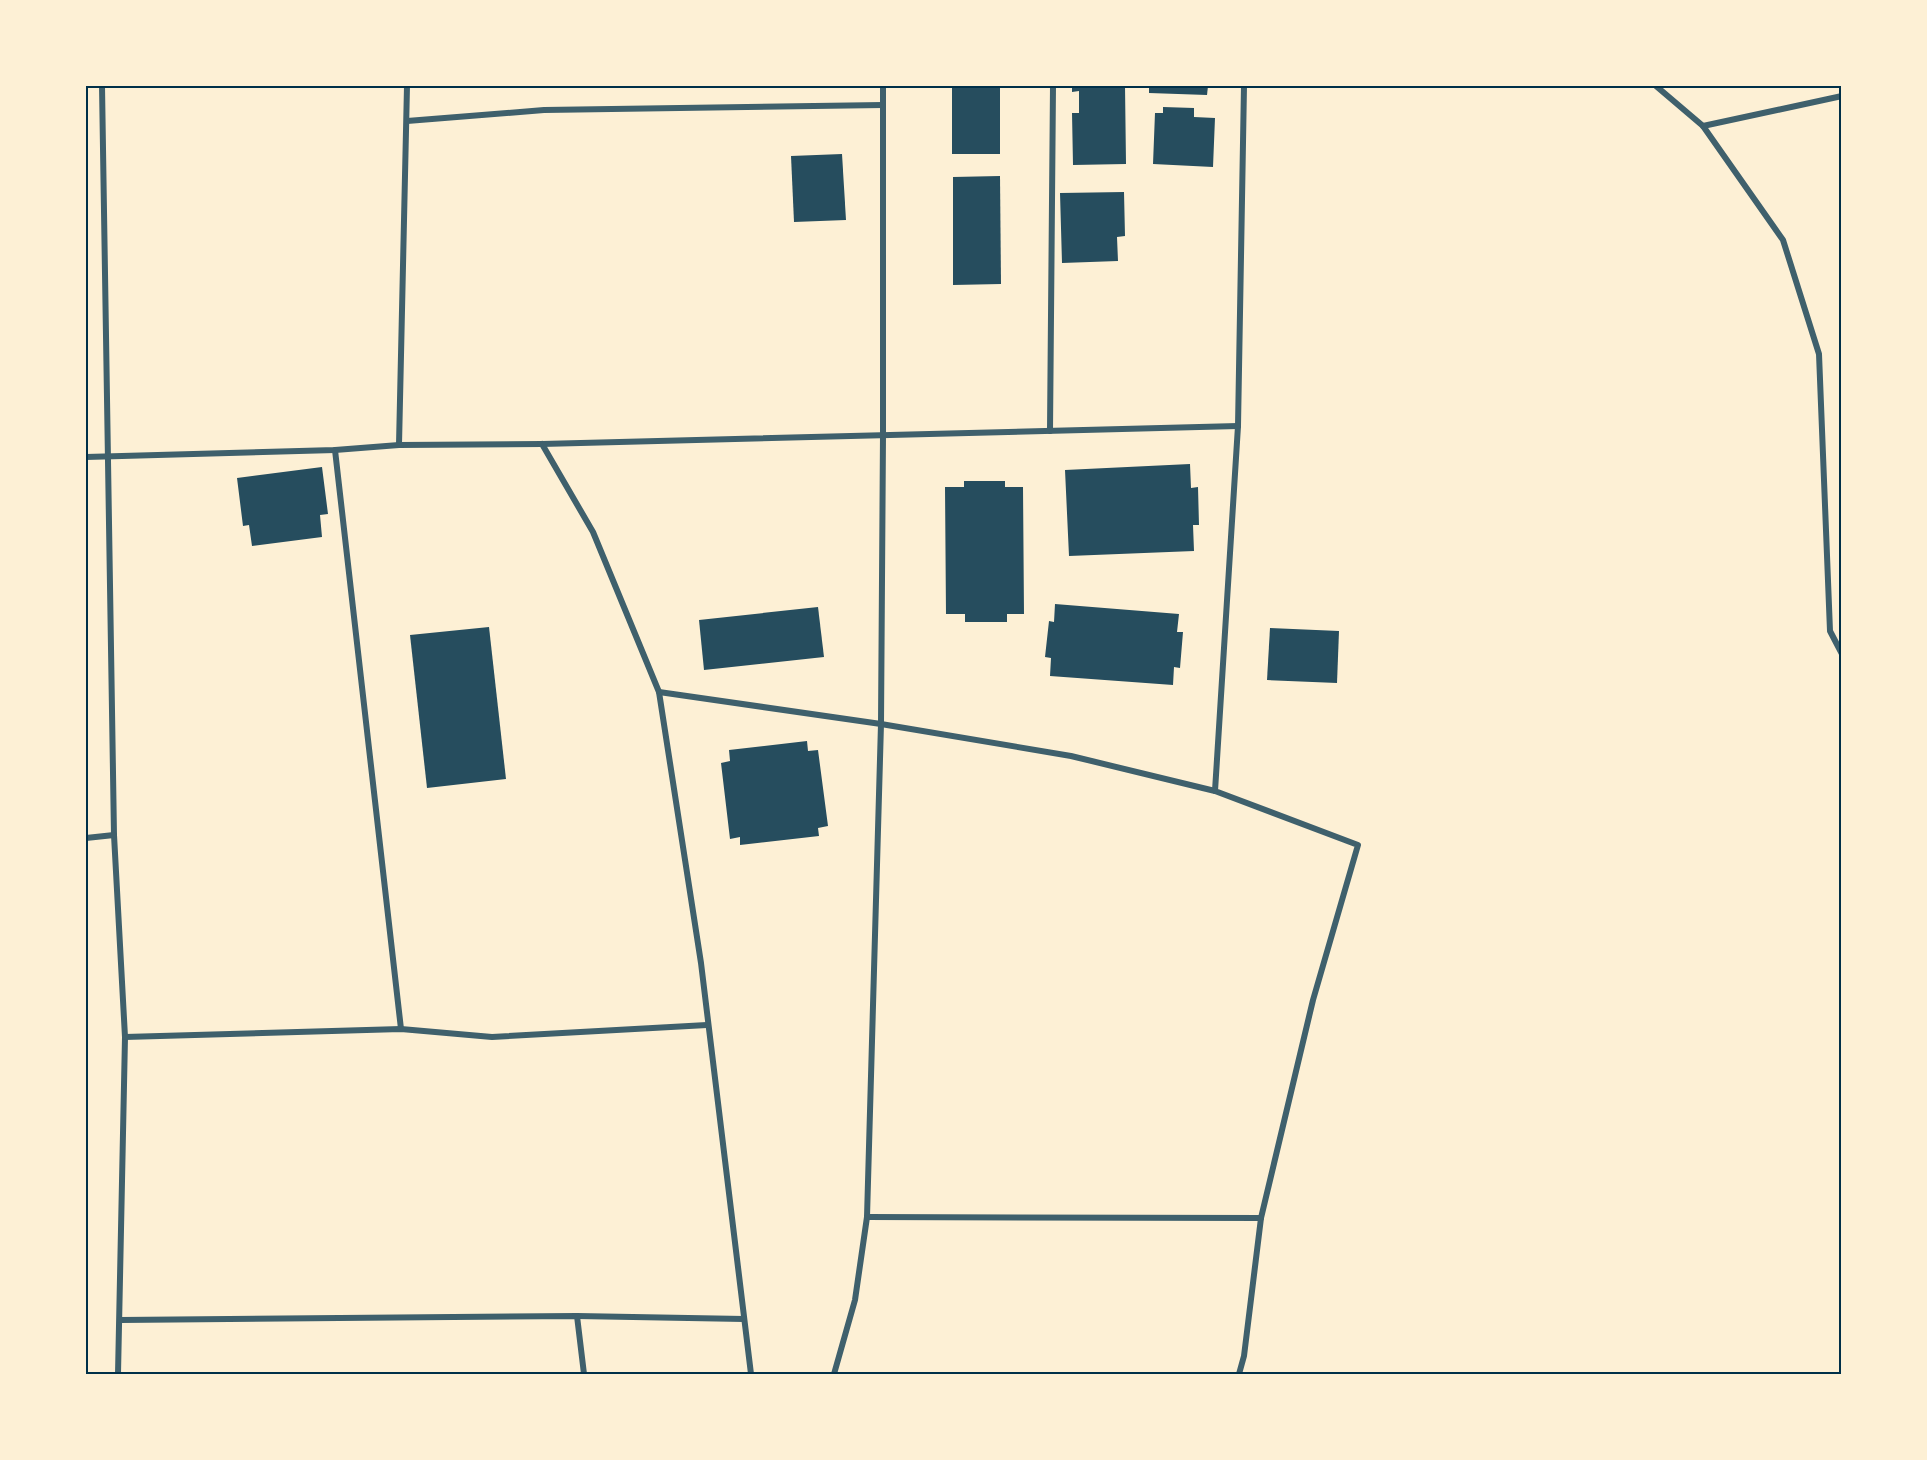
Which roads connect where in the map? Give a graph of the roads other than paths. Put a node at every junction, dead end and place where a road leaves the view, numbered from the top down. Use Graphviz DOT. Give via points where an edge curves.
graph roads {
  1 [pos="102,86"];
  2 [pos="407,86"];
  3 [pos="883,86"];
  4 [pos="1053,86"];
  5 [pos="1244,86"];
  6 [pos="1656,86"];
  7 [pos="1842,96"];
  8 [pos="883,105"];
  9 [pos="407,121"];
  10 [pos="1702,126"];
  11 [pos="1238,426"];
  12 [pos="1050,431"];
  13 [pos="883,435"];
  14 [pos="542,444"];
  15 [pos="399,445"];
  16 [pos="335,450"];
  17 [pos="110,456"];
  18 [pos="86,457"];
  19 [pos="1842,654"];
  20 [pos="659,692"];
  21 [pos="881,724"];
  22 [pos="1215,791"];
  23 [pos="114,835"];
  24 [pos="86,838"];
  25 [pos="708,1025"];
  26 [pos="400,1029"];
  27 [pos="126,1037"];
  28 [pos="867,1217"];
  29 [pos="1261,1218"];
  30 [pos="577,1316"];
  31 [pos="744,1319"];
  32 [pos="120,1320"];
  33 [pos="118,1374"];
  34 [pos="584,1374"];
  35 [pos="751,1374"];
  36 [pos="834,1374"];
  37 [pos="1239,1374"];
  1 -- 17 [label="street"];
  2 -- 9 [label="street"];
  3 -- 8 [label="street"];
  4 -- 12 [label="street"];
  5 -- 11 [label="street"];
  6 -- 10 [label="street"];
  7 -- 10 [label="street"];
  8 -- 9 [label="street" via="544,110"];
  8 -- 13 [label="street"];
  9 -- 15 [label="street"];
  10 -- 19 [label="street" via="1783,240 1819,354 1830,631"];
  11 -- 12 [label="street"];
  11 -- 22 [label="street"];
  12 -- 13 [label="street"];
  13 -- 14 [label="street"];
  13 -- 21 [label="street"];
  14 -- 15 [label="street"];
  14 -- 20 [label="street" via="593,532"];
  15 -- 16 [label="street"];
  16 -- 17 [label="street"];
  16 -- 26 [label="street"];
  17 -- 18 [label="street"];
  17 -- 23 [label="street"];
  20 -- 21 [label="street"];
  20 -- 25 [label="street"];
  21 -- 22 [label="street" via="1071,756"];
  21 -- 28 [label="street"];
  22 -- 29 [label="street" via="1358,845 1313,1000"];
  23 -- 24 [label="street"];
  23 -- 27 [label="street"];
  25 -- 26 [label="street" via="492,1037"];
  25 -- 31 [label="street"];
  26 -- 27 [label="street"];
  27 -- 32 [label="street"];
  28 -- 29 [label="street"];
  28 -- 36 [label="street" via="855,1300"];
  29 -- 37 [label="street"];
  30 -- 31 [label="street"];
  30 -- 32 [label="street"];
  30 -- 34 [label="street"];
  31 -- 35 [label="street"];
  32 -- 33 [label="street"];
}
